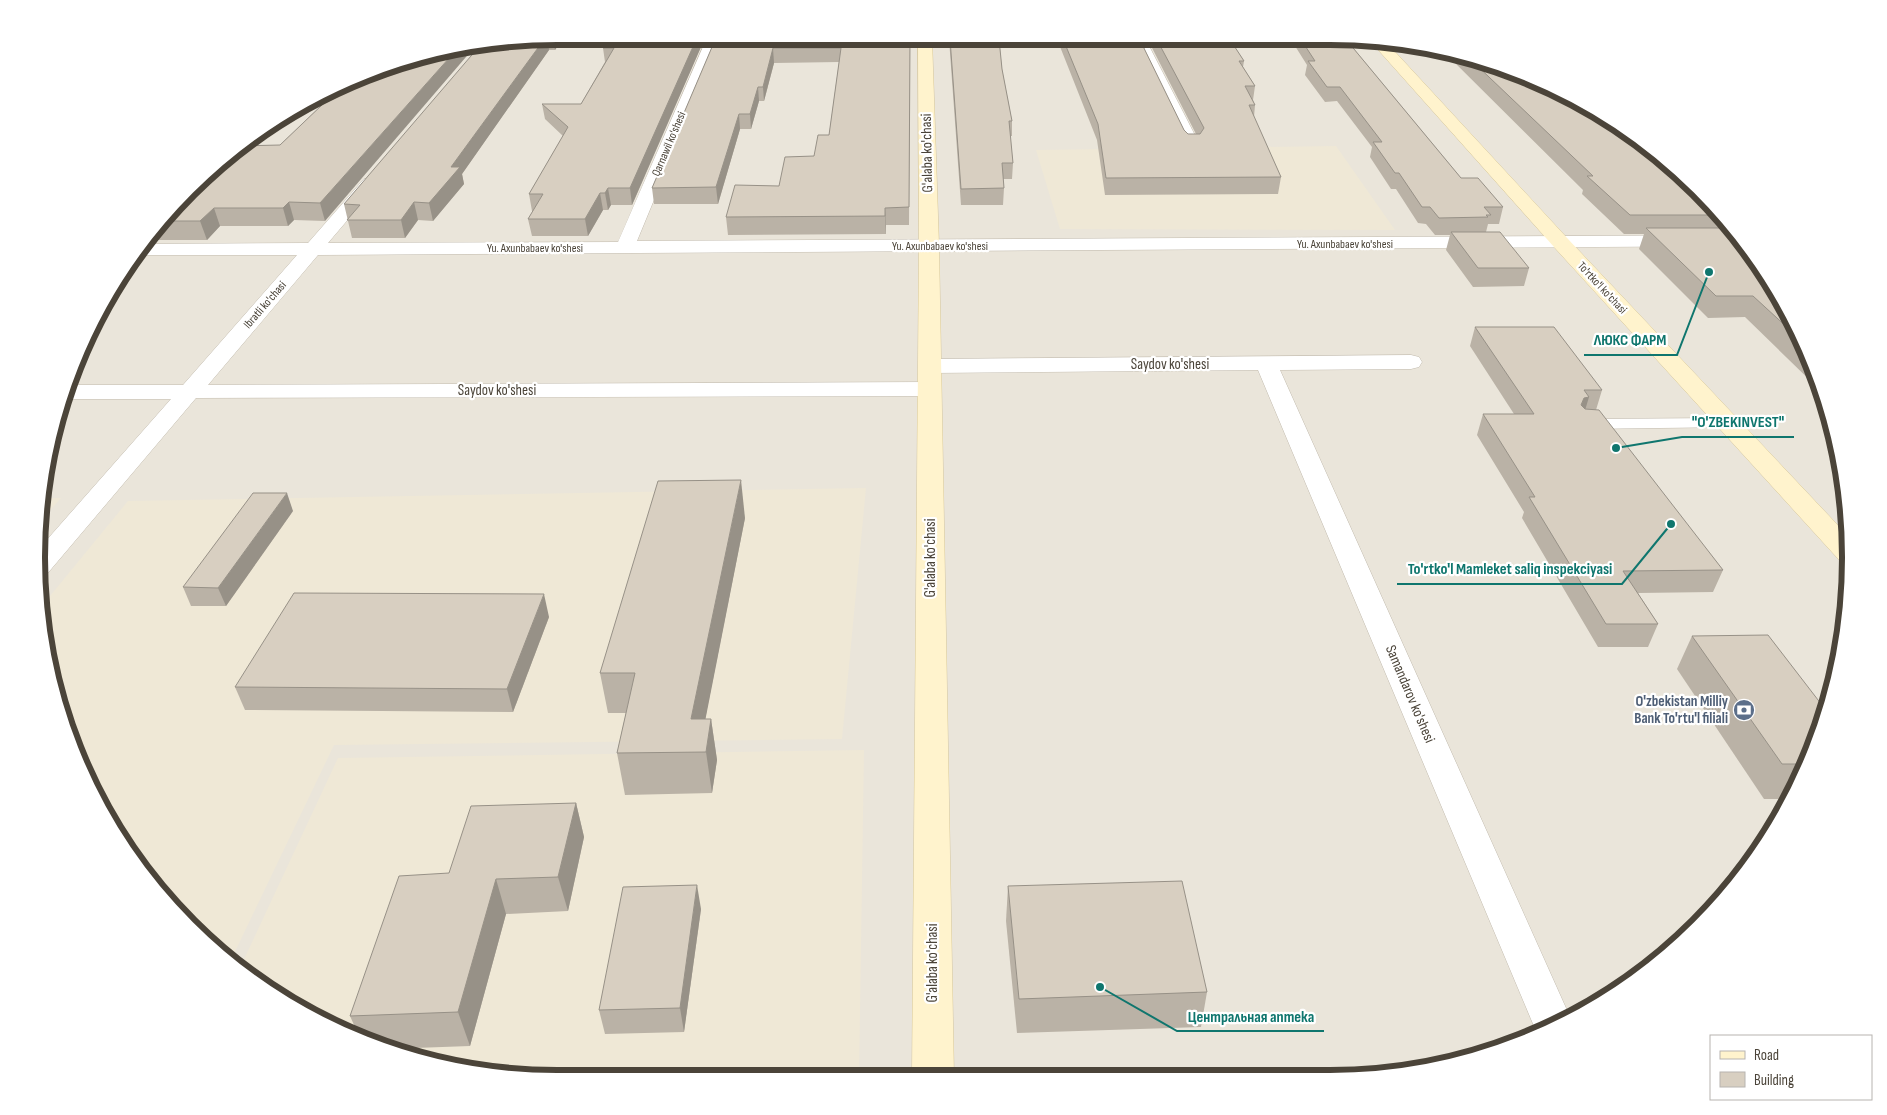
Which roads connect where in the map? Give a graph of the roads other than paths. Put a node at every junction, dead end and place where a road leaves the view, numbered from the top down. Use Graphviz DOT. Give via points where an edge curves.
graph roads {
  1 [pos="711,45"];
  2 [pos="925,45"];
  3 [pos="1142,45"];
  4 [pos="1384,48"];
  5 [pos="1192,145"];
  6 [pos="383,167"];
  7 [pos="1731,240"];
  8 [pos="1560,243"];
  9 [pos="929,246"];
  10 [pos="625,247"];
  11 [pos="314,249"];
  12 [pos="148,250"];
  13 [pos="1411,362"];
  14 [pos="1266,363"];
  15 [pos="930,378"];
  16 [pos="190,391"];
  17 [pos="72,392"];
  18 [pos="1585,424"];
  19 [pos="1728,424"];
  20 [pos="1842,546"];
  21 [pos="45,559"];
  22 [pos="1551,1019"];
  23 [pos="933,1070"];
  1 -- 10 [label="street, Qarnawil ko'shesi"];
  2 -- 9 [label="street, G'alaba ko'chasi"];
  3 -- 5 [label="street"];
  4 -- 8 [label="street, To'rtko'l ko'chasi"];
  6 -- 11 [label="street, Ibratli ko'chasi"];
  7 -- 8 [label="street, Yu. Axunbabaev ko'shesi"];
  8 -- 9 [label="street, Yu. Axunbabaev ko'shesi"];
  8 -- 19 [label="street, To'rtko'l ko'chasi"];
  9 -- 10 [label="street, Yu. Axunbabaev ko'shesi"];
  9 -- 15 [label="street, G'alaba ko'chasi"];
  10 -- 11 [label="street, Yu. Axunbabaev ko'shesi"];
  11 -- 12 [label="street, Yu. Axunbabaev ko'shesi"];
  11 -- 16 [label="street, Ibratli ko'chasi"];
  13 -- 14 [label="street, Saydov ko'shesi"];
  14 -- 15 [label="street, Saydov ko'shesi"];
  14 -- 22 [label="street, Samandarov ko'shesi"];
  15 -- 16 [label="street, Saydov ko'shesi"];
  15 -- 23 [label="street, G'alaba ko'chasi"];
  16 -- 17 [label="street, Saydov ko'shesi"];
  16 -- 21 [label="street, Ibratli ko'chasi"];
  18 -- 19 [label="lane"];
  19 -- 20 [label="street, To'rtko'l ko'chasi"];
}
